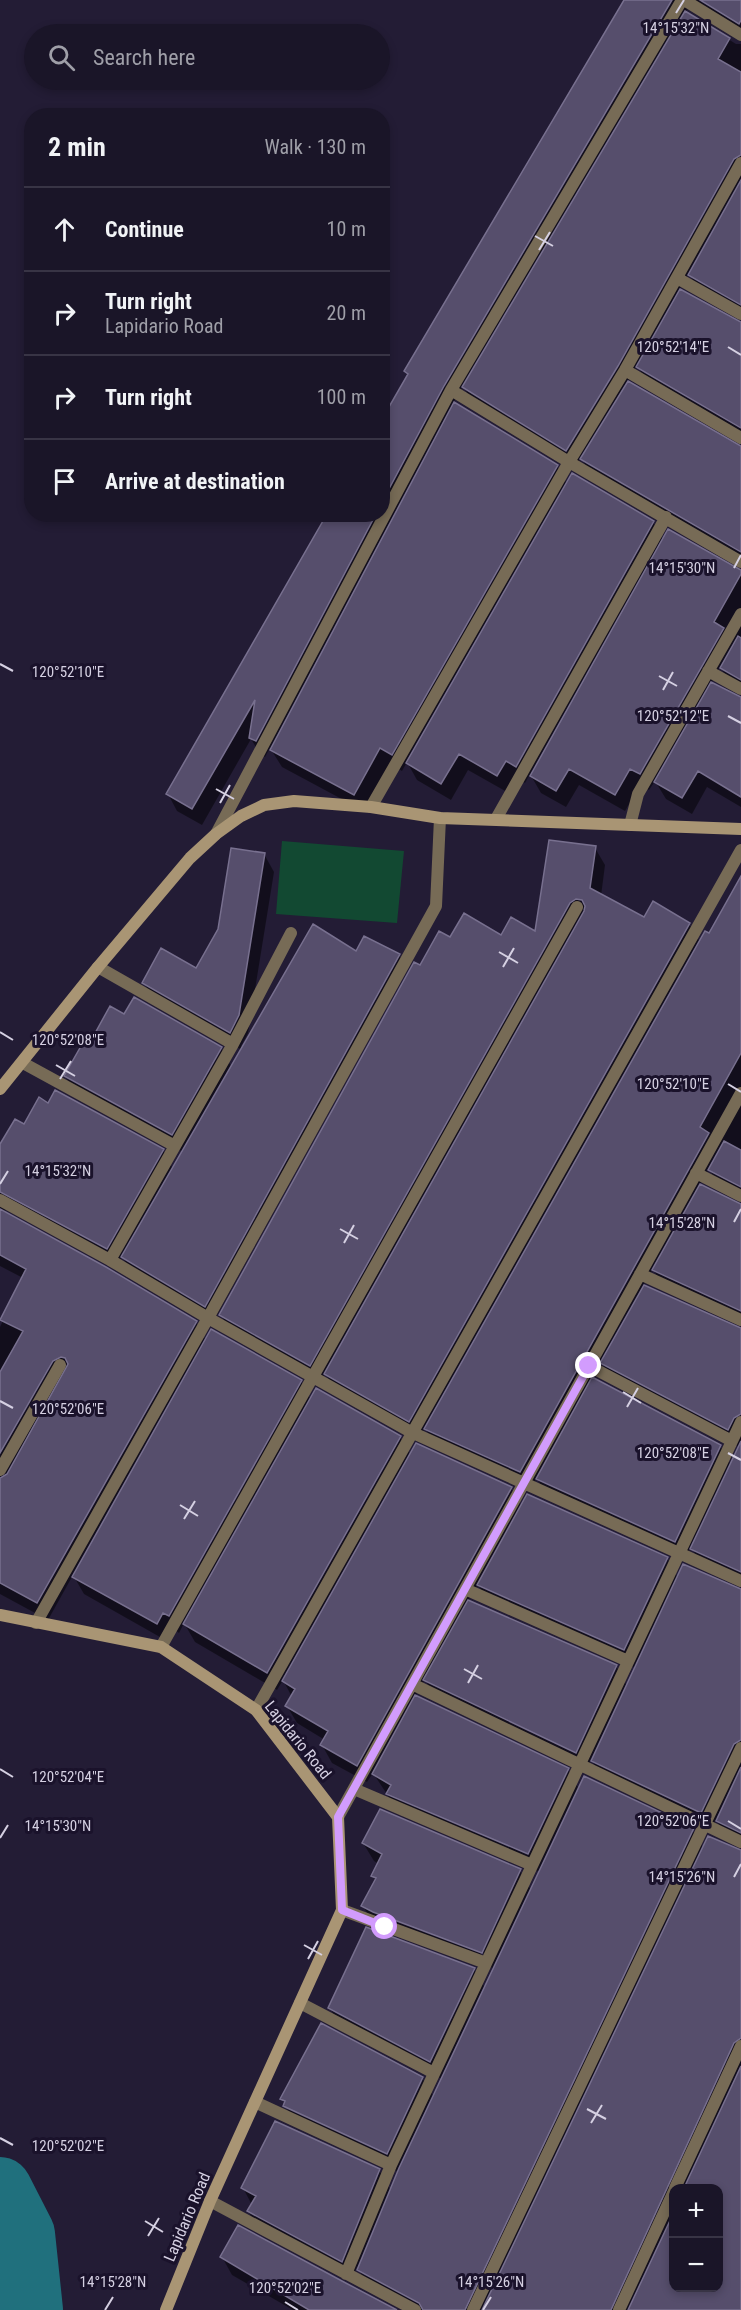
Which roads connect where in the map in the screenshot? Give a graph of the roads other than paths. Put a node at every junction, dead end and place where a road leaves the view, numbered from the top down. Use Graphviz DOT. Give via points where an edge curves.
graph roads {
  1 [pos="683,0"];
  2 [pos="741,35"];
  3 [pos="741,163"];
  4 [pos="737,180"];
  5 [pos="677,278"];
  6 [pos="741,314"];
  7 [pos="625,370"];
  8 [pos="451,390"];
  9 [pos="741,438"];
  10 [pos="569,462"];
  11 [pos="390,505"];
  12 [pos="666,517"];
  13 [pos="381,522"];
  14 [pos="741,562"];
  15 [pos="741,614"];
  16 [pos="708,670"];
  17 [pos="741,689"];
  18 [pos="371,807"];
  19 [pos="440,818"];
  20 [pos="496,819"];
  21 [pos="630,825"];
  22 [pos="741,829"];
  23 [pos="216,834"];
  24 [pos="741,850"];
  25 [pos="577,907"];
  26 [pos="291,933"];
  27 [pos="98,967"];
  28 [pos="233,1044"];
  29 [pos="23,1063"];
  30 [pos="0,1089"];
  31 [pos="741,1093"];
  32 [pos="175,1146"];
  33 [pos="696,1173"];
  34 [pos="741,1196"];
  35 [pos="0,1200"];
  36 [pos="110,1260"];
  37 [pos="640,1274"];
  38 [pos="208,1318"];
  39 [pos="741,1320"];
  40 [pos="60,1365"];
  41 [pos="589,1366"];
  42 [pos="313,1376"];
  43 [pos="741,1422"];
  44 [pos="411,1432"];
  45 [pos="732,1441"];
  46 [pos="0,1470"];
  47 [pos="526,1482"];
  48 [pos="680,1552"];
  49 [pos="741,1581"];
  50 [pos="465,1589"];
  51 [pos="0,1615"];
  52 [pos="36,1623"];
  53 [pos="161,1647"];
  54 [pos="628,1661"];
  55 [pos="412,1684"];
  56 [pos="256,1710"];
  57 [pos="741,1748"];
  58 [pos="579,1766"];
  59 [pos="354,1789"];
  60 [pos="338,1817"];
  61 [pos="705,1825"];
  62 [pos="741,1842"];
  63 [pos="532,1865"];
  64 [pos="342,1910"];
  65 [pos="486,1964"];
  66 [pos="300,2003"];
  67 [pos="741,2046"];
  68 [pos="434,2073"];
  69 [pos="255,2102"];
  70 [pos="391,2165"];
  71 [pos="677,2184"];
  72 [pos="210,2201"];
  73 [pos="669,2201"];
  74 [pos="346,2274"];
  75 [pos="166,2310"];
  76 [pos="415,2310"];
  77 [pos="473,2310"];
  78 [pos="619,2310"];
  1 -- 2 [label="street"];
  1 -- 8 [label="street"];
  3 -- 4 [label="street"];
  4 -- 5 [label="street"];
  5 -- 6 [label="street"];
  5 -- 7 [label="street"];
  7 -- 9 [label="street"];
  7 -- 10 [label="street"];
  8 -- 10 [label="street"];
  8 -- 11 [label="street"];
  10 -- 12 [label="street"];
  10 -- 18 [label="street"];
  12 -- 14 [label="street"];
  12 -- 20 [label="street"];
  13 -- 23 [label="street"];
  15 -- 16 [label="street"];
  16 -- 17 [label="street"];
  16 -- 21 [label="street" via="638,794"];
  18 -- 19 [label="street"];
  18 -- 23 [label="street" via="294,801 264,805"];
  19 -- 20 [label="street"];
  19 -- 38 [label="street" via="436,906"];
  20 -- 21 [label="street"];
  21 -- 22 [label="street"];
  23 -- 27 [label="street" via="190,858"];
  24 -- 44 [label="street"];
  25 -- 42 [label="street"];
  26 -- 28 [label="street"];
  27 -- 28 [label="street"];
  27 -- 29 [label="street"];
  28 -- 32 [label="street"];
  29 -- 30 [label="street"];
  29 -- 32 [label="street"];
  31 -- 33 [label="street"];
  32 -- 36 [label="street"];
  33 -- 34 [label="street"];
  33 -- 37 [label="street"];
  35 -- 36 [label="street"];
  36 -- 38 [label="street"];
  37 -- 39 [label="street"];
  37 -- 41 [label="street"];
  38 -- 42 [label="street"];
  38 -- 52 [label="street"];
  40 -- 46 [label="street"];
  41 -- 45 [label="street"];
  41 -- 47 [label="street"];
  42 -- 44 [label="street"];
  42 -- 53 [label="street"];
  43 -- 45 [label="street"];
  44 -- 47 [label="street"];
  44 -- 56 [label="street"];
  45 -- 48 [label="street"];
  47 -- 48 [label="street"];
  47 -- 50 [label="street"];
  48 -- 49 [label="street"];
  48 -- 54 [label="street"];
  50 -- 54 [label="street"];
  50 -- 55 [label="street"];
  51 -- 52 [label="street, Lapidario Road"];
  52 -- 53 [label="street, Lapidario Road"];
  53 -- 56 [label="street, Lapidario Road"];
  54 -- 58 [label="street"];
  55 -- 58 [label="street"];
  55 -- 59 [label="street"];
  56 -- 60 [label="street, Lapidario Road"];
  57 -- 61 [label="street"];
  58 -- 61 [label="street"];
  58 -- 63 [label="street"];
  59 -- 60 [label="street"];
  59 -- 63 [label="street"];
  60 -- 64 [label="street, Lapidario Road"];
  61 -- 62 [label="street"];
  61 -- 77 [label="street"];
  63 -- 65 [label="street"];
  64 -- 65 [label="street"];
  64 -- 66 [label="street, Lapidario Road"];
  65 -- 68 [label="street"];
  66 -- 68 [label="street"];
  66 -- 69 [label="street, Lapidario Road"];
  67 -- 71 [label="street"];
  68 -- 70 [label="street"];
  69 -- 70 [label="street"];
  69 -- 72 [label="street, Lapidario Road"];
  70 -- 74 [label="street"];
  72 -- 74 [label="street"];
  72 -- 75 [label="street, Lapidario Road"];
  73 -- 78 [label="street"];
  74 -- 76 [label="street"];
}
